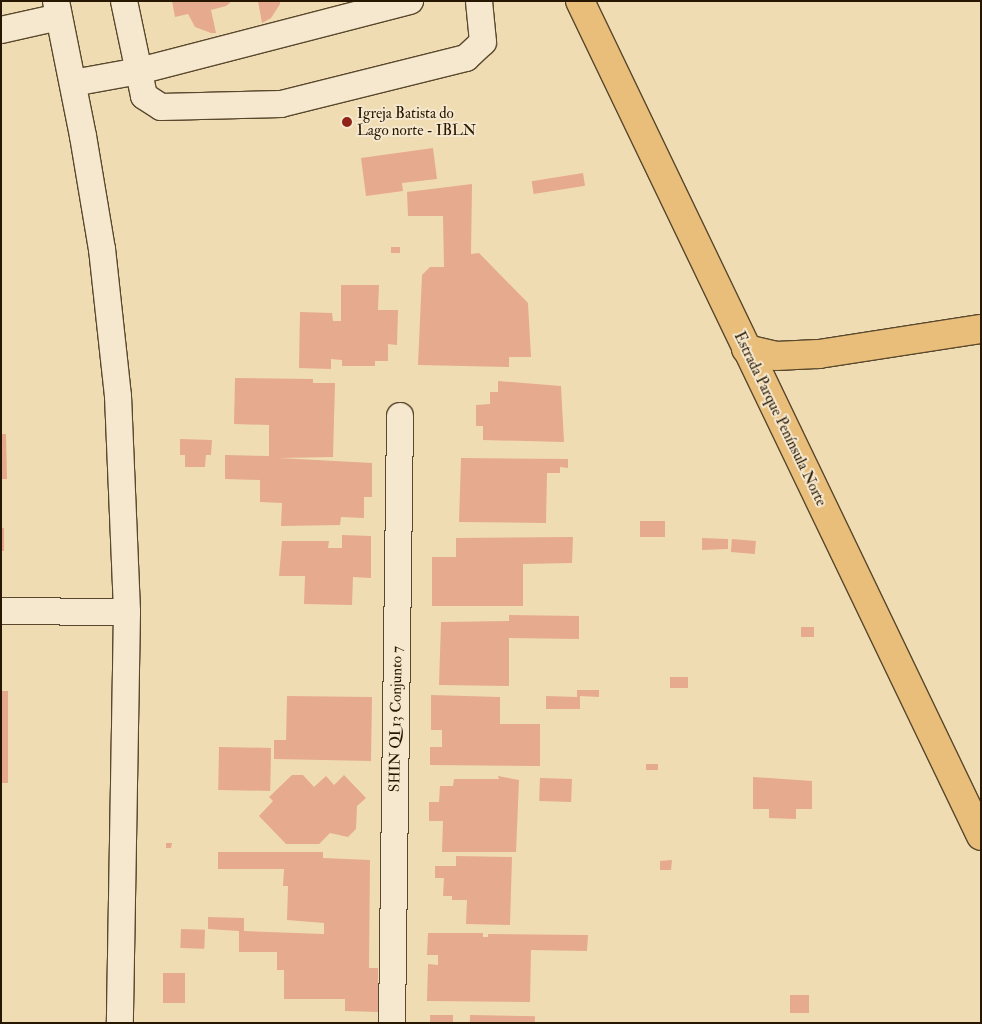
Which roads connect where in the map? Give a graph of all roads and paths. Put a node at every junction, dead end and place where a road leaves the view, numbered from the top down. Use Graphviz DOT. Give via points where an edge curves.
graph roads {
  1 [pos="124,1"];
  2 [pos="410,1"];
  3 [pos="479,1"];
  4 [pos="580,1"];
  5 [pos="57,9"];
  6 [pos="1,30"];
  7 [pos="139,71"];
  8 [pos="73,83"];
  9 [pos="981,329"];
  10 [pos="746,349"];
  11 [pos="400,416"];
  12 [pos="1,611"];
  13 [pos="127,612"];
  14 [pos="981,836"];
  15 [pos="120,1023"];
  16 [pos="392,1023"];
  1 -- 7 [label="street"];
  2 -- 7 [label="street"];
  3 -- 7 [label="street" via="483,42 466,58 281,104 162,107 144,96"];
  4 -- 10 [label="main road, Estrada Parque Península Norte"];
  5 -- 6 [label="street"];
  5 -- 8 [label="street"];
  7 -- 8 [label="street"];
  8 -- 13 [label="street" via="102,250 113,342"];
  9 -- 10 [label="main road" via="819,354 776,356"];
  10 -- 14 [label="main road, Estrada Parque Península Norte"];
  11 -- 16 [label="street, SHIN QI 13 Conjunto 7"];
  12 -- 13 [label="street"];
  13 -- 15 [label="street"];
}
